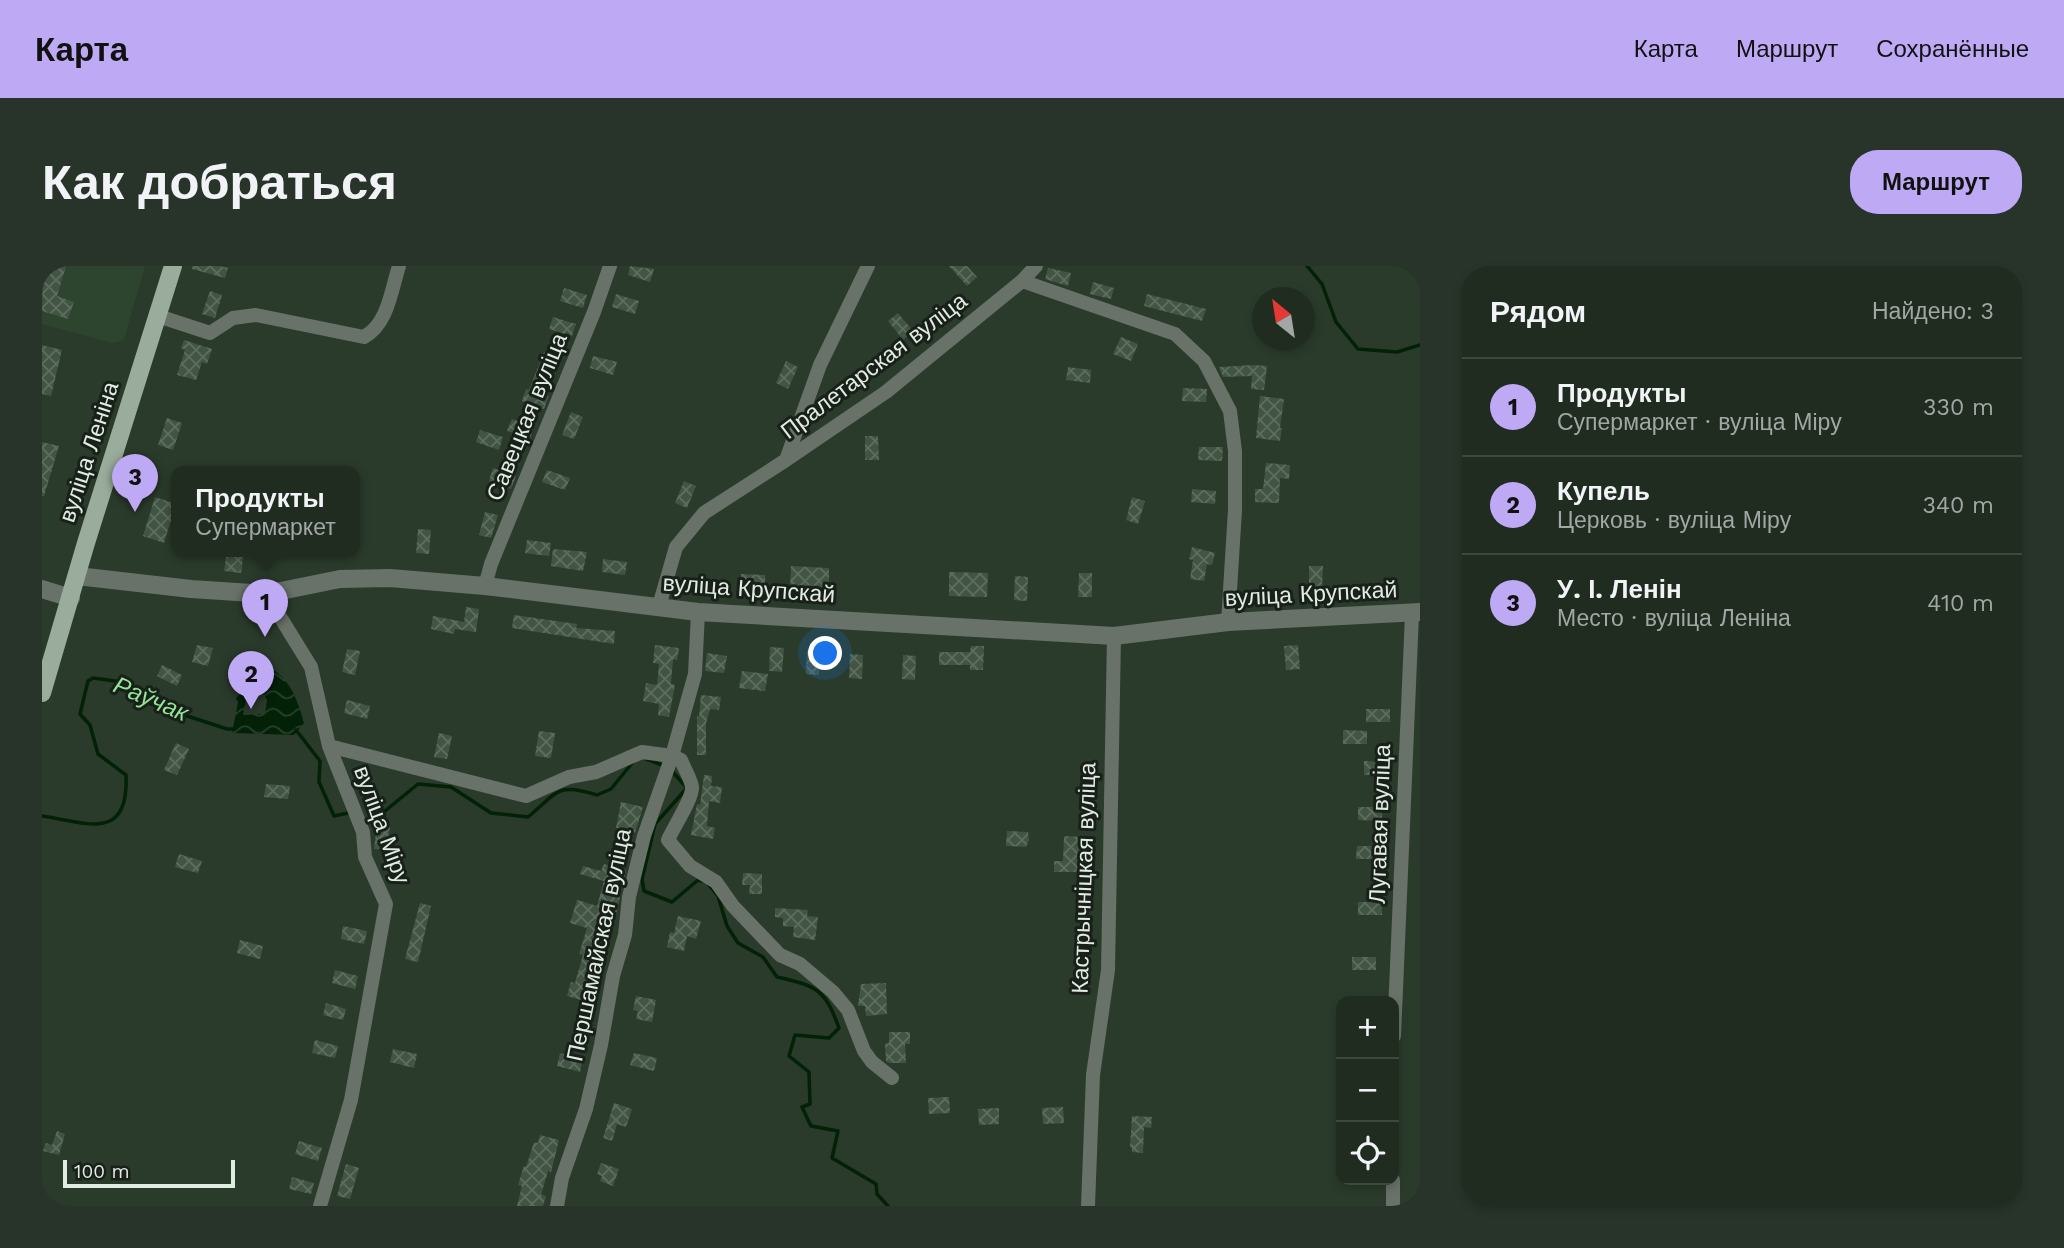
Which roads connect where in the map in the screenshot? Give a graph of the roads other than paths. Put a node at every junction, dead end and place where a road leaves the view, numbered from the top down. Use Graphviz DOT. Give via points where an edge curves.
graph roads {
  1 [pos="173,266"];
  2 [pos="399,266"];
  3 [pos="610,266"];
  4 [pos="868,266"];
  5 [pos="1036,266"];
  6 [pos="1022,281"];
  7 [pos="158,316"];
  8 [pos="786,460"];
  9 [pos="77,576"];
  10 [pos="485,586"];
  11 [pos="42,589"];
  12 [pos="266,594"];
  13 [pos="71,597"];
  14 [pos="659,607"];
  15 [pos="698,612"];
  16 [pos="1416,613"];
  17 [pos="1228,622"];
  18 [pos="1114,636"];
  19 [pos="42,693"];
  20 [pos="329,746"];
  21 [pos="669,763"];
  22 [pos="1396,996"];
  23 [pos="892,1078"];
  24 [pos="1393,1185"];
  25 [pos="320,1206"];
  26 [pos="556,1206"];
  27 [pos="1088,1206"];
  28 [pos="1393,1206"];
  1 -- 7 [label="main road, вуліца Леніна"];
  2 -- 7 [label="street" via="384,315 375,331 364,337 256,315 233,318 210,333"];
  3 -- 10 [label="street, Савецкая вуліца"];
  4 -- 8 [label="street, Пралетарская вуліца" via="820,365"];
  5 -- 6 [label="street, Пралетарская вуліца"];
  6 -- 8 [label="street, Пралетарская вуліца" via="886,392"];
  6 -- 17 [label="street" via="1175,334 1204,360 1230,411 1235,451"];
  7 -- 9 [label="main road, вуліца Леніна"];
  8 -- 14 [label="street, Пралетарская вуліца" via="704,513 676,547"];
  9 -- 12 [label="street, вуліца Крупскай"];
  9 -- 13 [label="main road, вуліца Леніна"];
  10 -- 12 [label="street, вуліца Крупскай" via="340,579"];
  10 -- 14 [label="street, вуліца Крупскай"];
  11 -- 13 [label="street"];
  12 -- 20 [label="street, вуліца Міру" via="311,667"];
  13 -- 19 [label="main road, вуліца Леніна"];
  14 -- 15 [label="street, вуліца Крупскай"];
  15 -- 18 [label="street, вуліца Крупскай"];
  15 -- 21 [label="street, Першамайская вуліца" via="695,674"];
  16 -- 17 [label="street, вуліца Крупскай"];
  16 -- 22 [label="street, Лугавая вуліца"];
  17 -- 18 [label="street, вуліца Крупскай"];
  18 -- 27 [label="street, Кастрычніцкая вуліца" via="1108,970 1093,1075"];
  20 -- 21 [label="street" via="526,796 642,752"];
  20 -- 25 [label="street, вуліца Міру" via="363,832 365,857 386,904 351,1100"];
  21 -- 23 [label="street" via="681,760 692,786 690,801 668,840 674,850 716,882 780,955 828,986 848,1010 864,1051"];
  21 -- 26 [label="street, Першамайская вуліца" via="644,836 586,1110"];
  24 -- 28 [label="street"];
}
